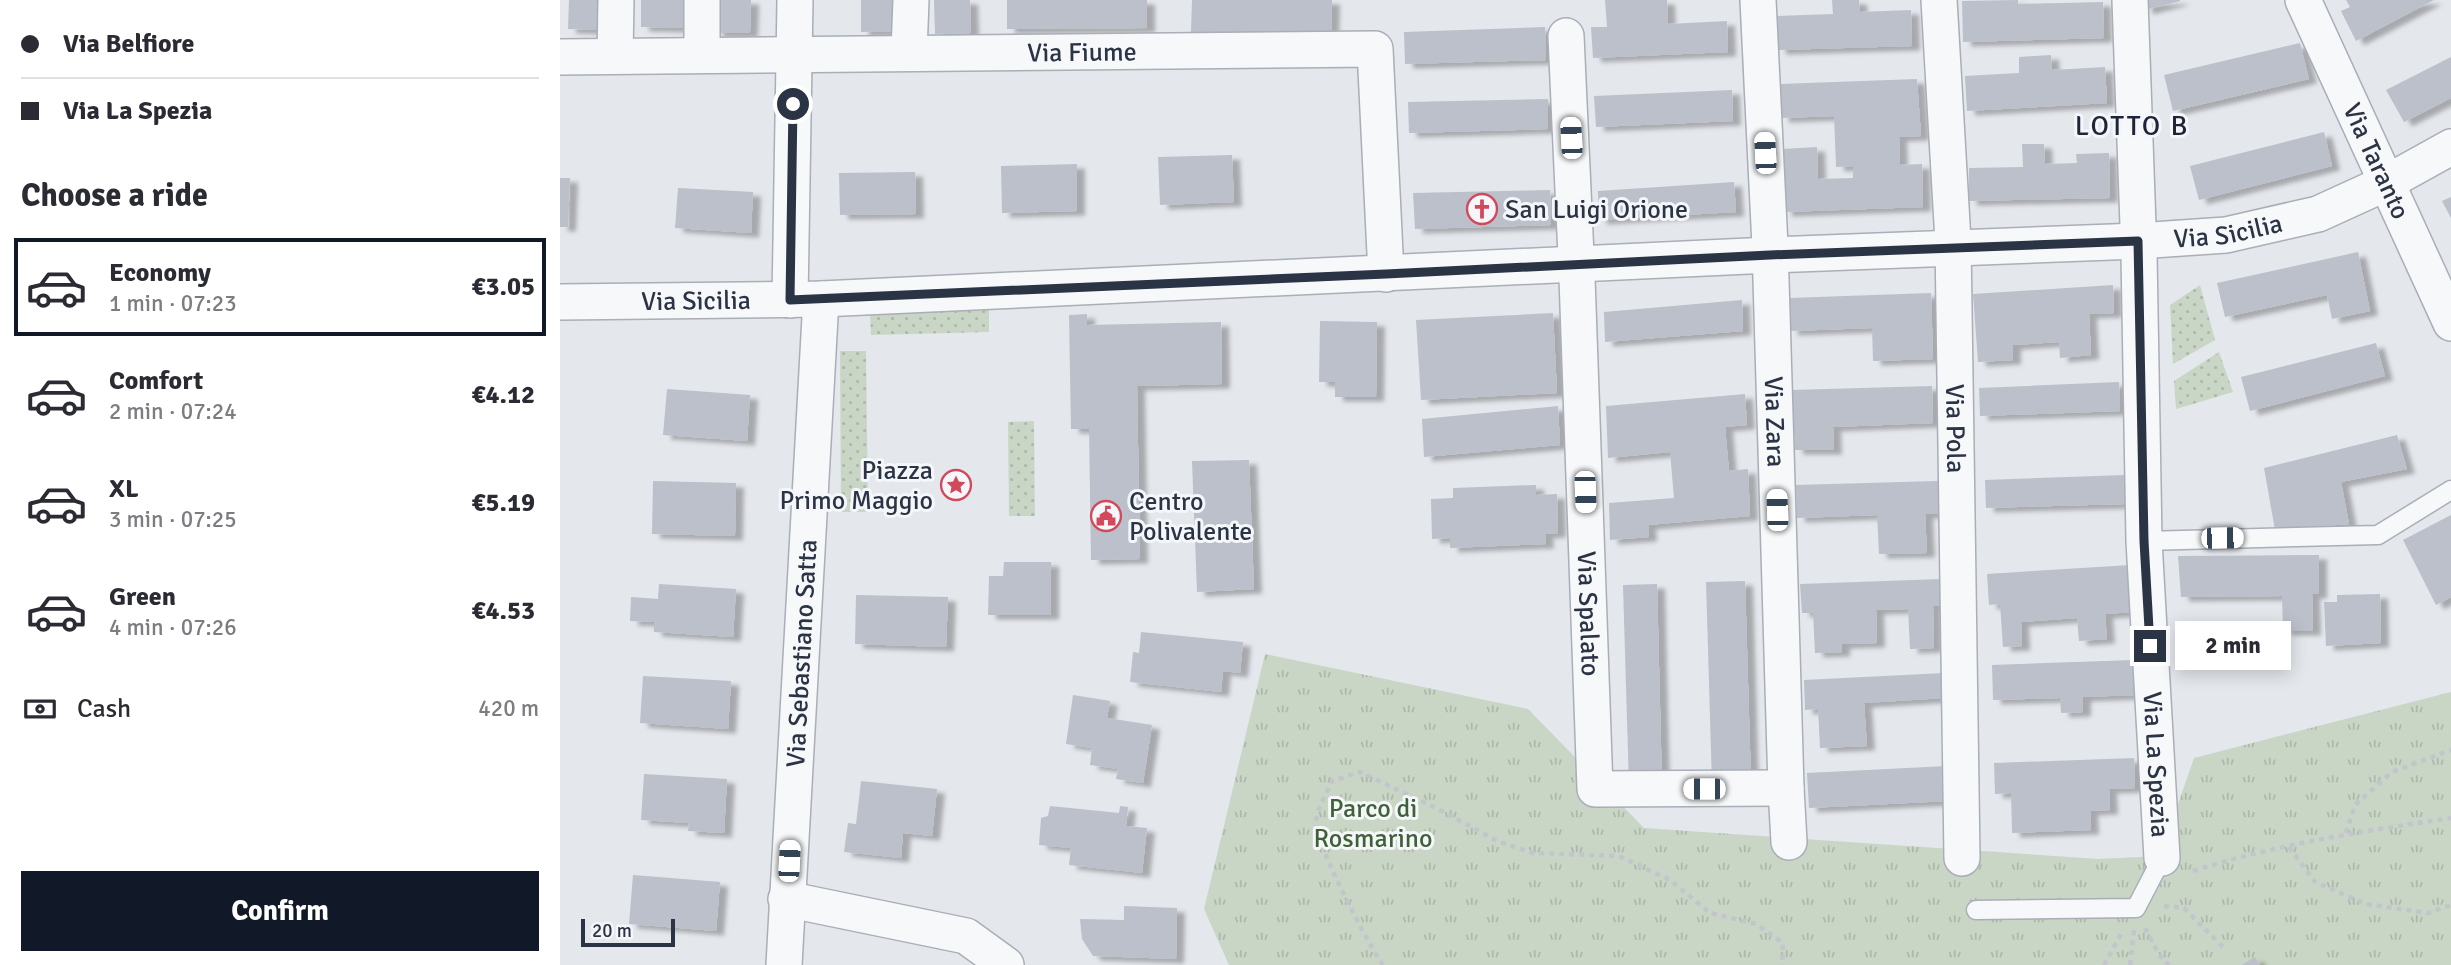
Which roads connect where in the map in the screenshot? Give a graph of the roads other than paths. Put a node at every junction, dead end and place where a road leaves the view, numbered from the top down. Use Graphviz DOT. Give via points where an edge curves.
graph roads {
  1 [pos="616,0"];
  2 [pos="702,0"];
  3 [pos="795,0"];
  4 [pos="911,0"];
  5 [pos="1758,0"];
  6 [pos="1939,0"];
  7 [pos="2130,0"];
  8 [pos="2303,0"];
  9 [pos="1566,36"];
  10 [pos="909,52"];
  11 [pos="794,54"];
  12 [pos="702,55"];
  13 [pos="615,56"];
  14 [pos="560,57"];
  15 [pos="2451,147"];
  16 [pos="2386,183"];
  17 [pos="2138,241"];
  18 [pos="1952,248"];
  19 [pos="1770,255"];
  20 [pos="1577,265"];
  21 [pos="1386,274"];
  22 [pos="805,299"];
  23 [pos="560,302"];
  24 [pos="2451,323"];
  25 [pos="2451,490"];
  26 [pos="2144,541"];
  27 [pos="1786,788"];
  28 [pos="1789,842"];
  29 [pos="1962,859"];
  30 [pos="2174,866"];
  31 [pos="786,899"];
  32 [pos="1976,910"];
  33 [pos="784,965"];
  34 [pos="1006,965"];
  1 -- 13 [label="street"];
  2 -- 12 [label="street"];
  3 -- 11 [label="street, Via Sebastiano Satta"];
  4 -- 10 [label="street"];
  5 -- 19 [label="street, Via Zara"];
  6 -- 18 [label="street, Via Pola"];
  7 -- 17 [label="street, Via La Spezia"];
  8 -- 16 [label="street, Via Taranto"];
  9 -- 20 [label="street, Via Spalato"];
  10 -- 11 [label="street, Via Fiume"];
  10 -- 21 [label="street, Via Fiume" via="1376,49"];
  11 -- 12 [label="street, Via Fiume"];
  11 -- 22 [label="street, Via Sebastiano Satta"];
  12 -- 13 [label="street, Via Fiume"];
  13 -- 14 [label="street, Via Fiume"];
  15 -- 16 [label="street, Via Sicilia"];
  16 -- 17 [label="street, Via Sicilia" via="2318,214 2226,235"];
  16 -- 24 [label="street, Via Taranto"];
  17 -- 18 [label="street, Via Sicilia"];
  17 -- 26 [label="street, Via La Spezia"];
  18 -- 19 [label="street, Via Sicilia"];
  18 -- 29 [label="street, Via Pola"];
  19 -- 20 [label="street, Via Sicilia"];
  19 -- 27 [label="street, Via Zara"];
  20 -- 21 [label="street, Via Sicilia"];
  20 -- 27 [label="street, Via Spalato" via="1595,789"];
  21 -- 22 [label="street, Via Sicilia"];
  22 -- 23 [label="street, Via Sicilia"];
  22 -- 31 [label="street, Via Sebastiano Satta"];
  25 -- 26 [label="lane" via="2378,534"];
  26 -- 30 [label="street, Via La Spezia"];
  27 -- 28 [label="street, Via Zara"];
  30 -- 32 [label="lane" via="2136,908"];
  31 -- 33 [label="street, Via Sebastiano Satta"];
  31 -- 34 [label="street" via="966,936"];
}
